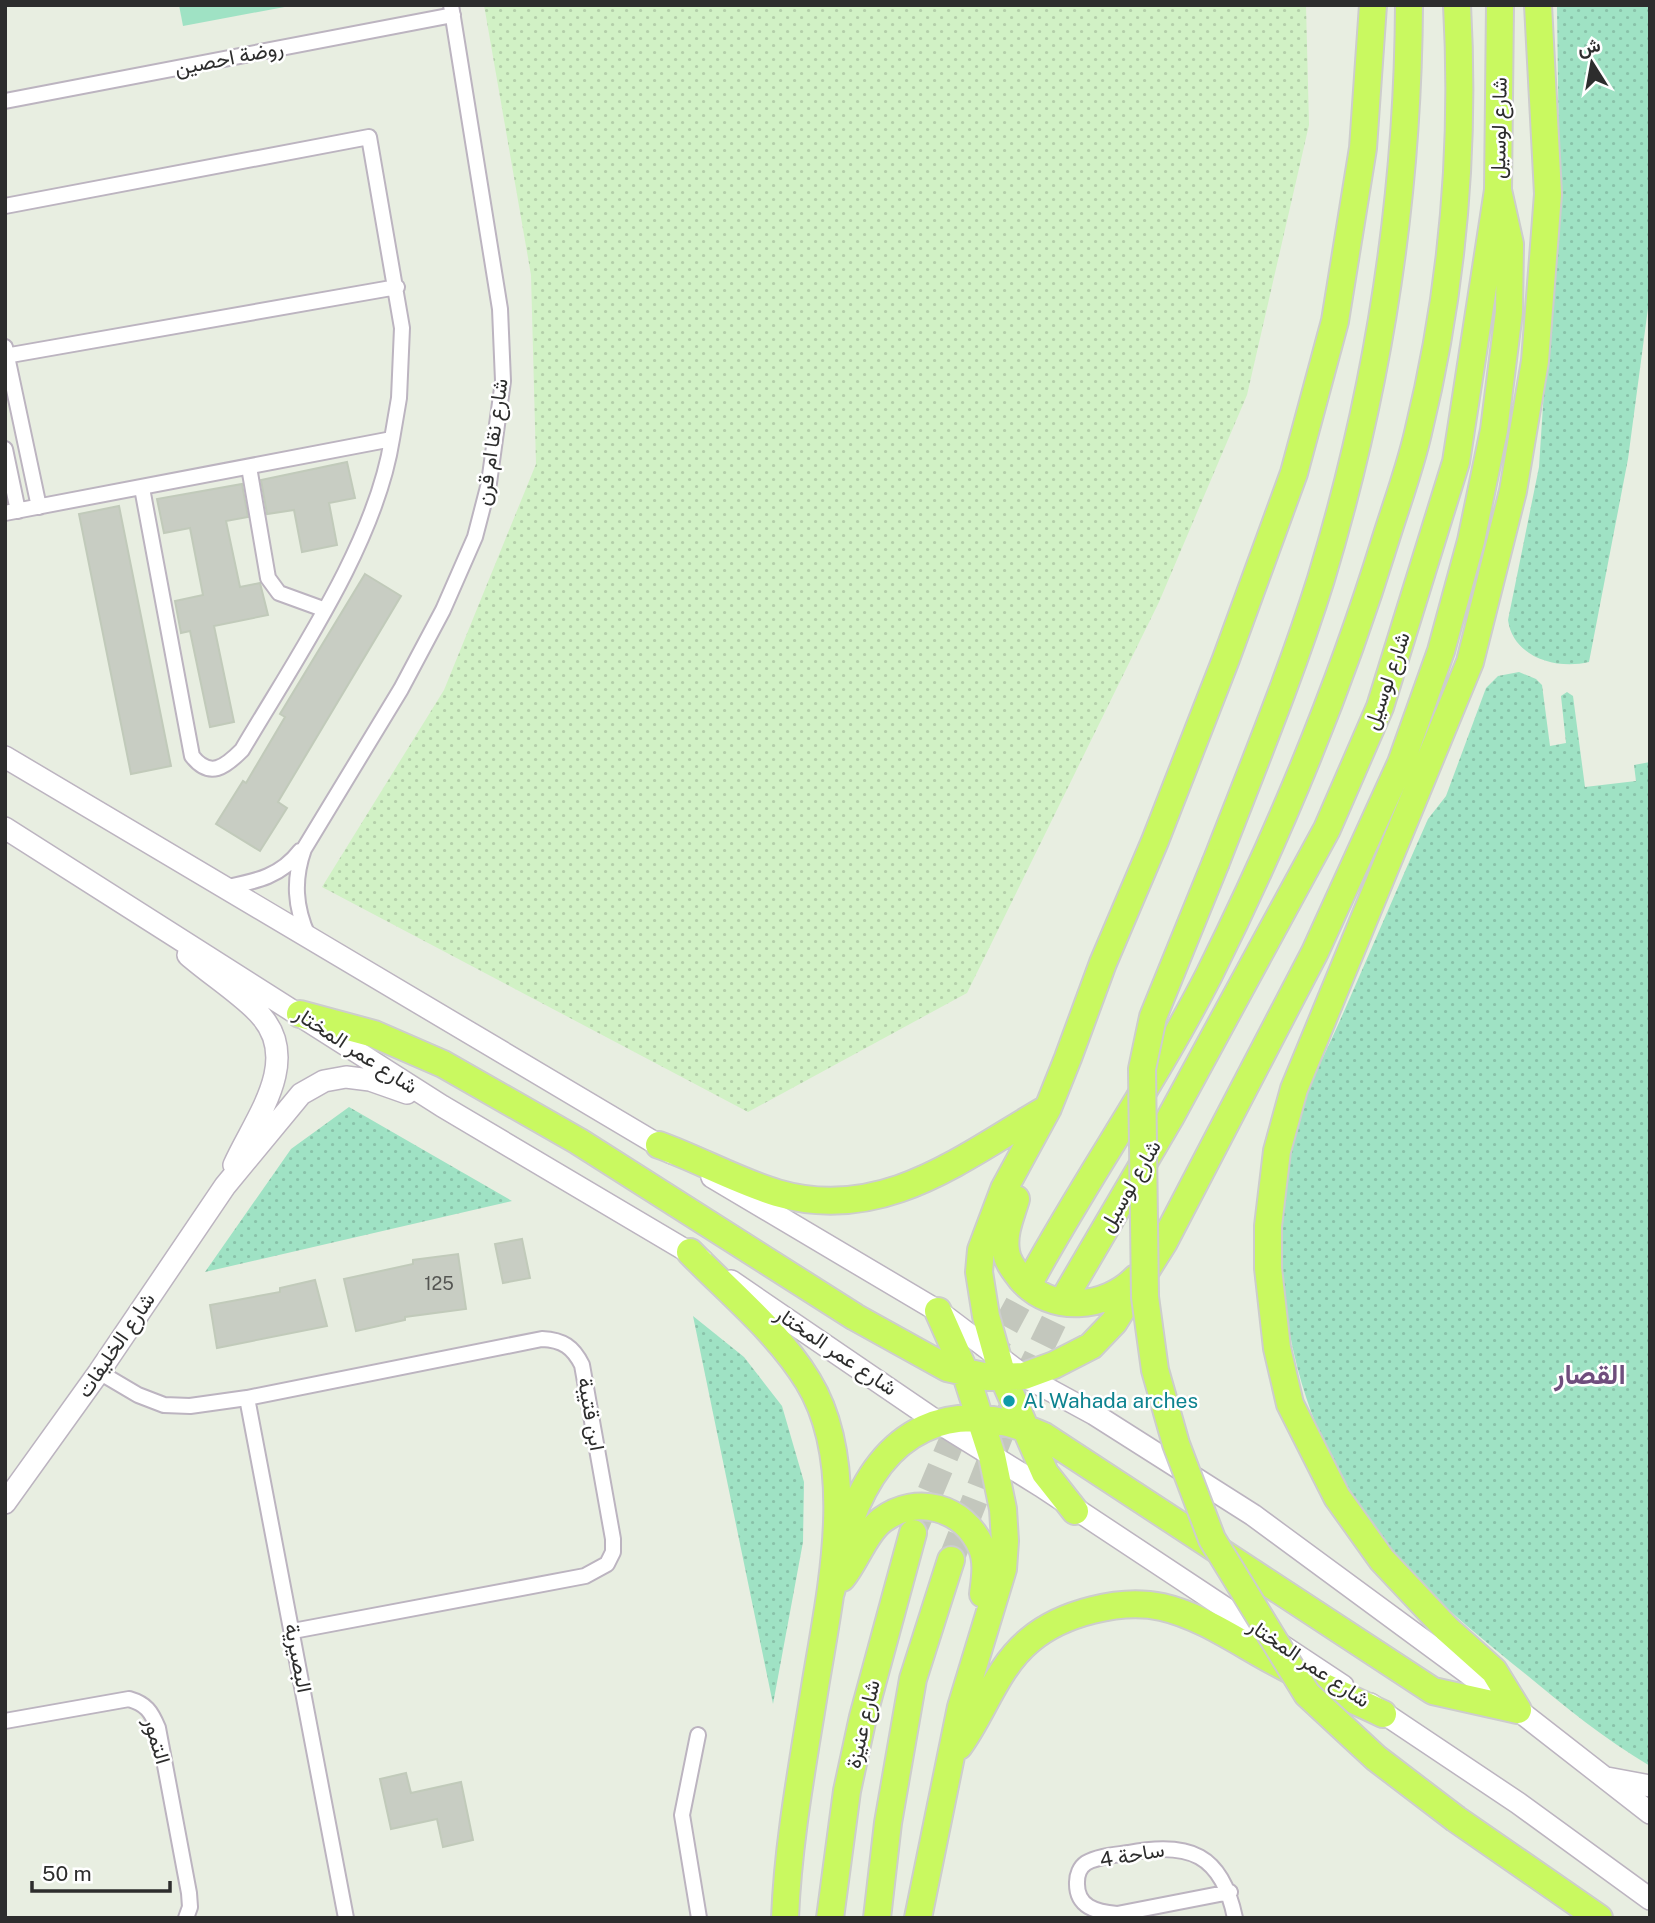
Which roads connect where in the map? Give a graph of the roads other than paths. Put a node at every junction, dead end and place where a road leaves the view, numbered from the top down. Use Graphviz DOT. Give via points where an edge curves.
graph roads {
  1 [pos="1373,5"];
  2 [pos="1409,5"];
  3 [pos="1457,5"];
  4 [pos="1500,5"];
  5 [pos="1538,5"];
  6 [pos="452,10"];
  7 [pos="5,101"];
  8 [pos="1498,190"];
  9 [pos="5,206"];
  10 [pos="397,287"];
  11 [pos="6,353"];
  12 [pos="393,439"];
  13 [pos="5,449"];
  14 [pos="248,467"];
  15 [pos="142,488"];
  16 [pos="39,507"];
  17 [pos="12,512"];
  18 [pos="323,609"];
  19 [pos="5,757"];
  20 [pos="5,828"];
  21 [pos="309,838"];
  22 [pos="228,887"];
  23 [pos="144,916"];
  24 [pos="308,936"];
  25 [pos="300,1014"];
  26 [pos="442,1106"];
  27 [pos="1048,1108"];
  28 [pos="659,1144"];
  29 [pos="1028,1146"];
  30 [pos="225,1186"];
  31 [pos="690,1252"];
  32 [pos="1153,1260"];
  33 [pos="1033,1276"];
  34 [pos="1068,1292"];
  35 [pos="938,1311"];
  36 [pos="1008,1371"];
  37 [pos="99,1372"];
  38 [pos="965,1372"];
  39 [pos="247,1398"];
  40 [pos="981,1418"];
  41 [pos="936,1421"];
  42 [pos="1024,1427"];
  43 [pos="992,1456"];
  44 [pos="5,1503"];
  45 [pos="1075,1511"];
  46 [pos="913,1533"];
  47 [pos="951,1560"];
  48 [pos="831,1592"];
  49 [pos="293,1631"];
  50 [pos="980,1637"];
  51 [pos="1518,1710"];
  52 [pos="1383,1714"];
  53 [pos="5,1721"];
  54 [pos="698,1735"];
  55 [pos="949,1758"];
  56 [pos="1600,1776"];
  57 [pos="1650,1786"];
  58 [pos="1650,1813"];
  59 [pos="1230,1892"];
  60 [pos="1650,1899"];
  61 [pos="186,1918"];
  62 [pos="346,1918"];
  63 [pos="699,1918"];
  64 [pos="785,1918"];
  65 [pos="830,1918"];
  66 [pos="877,1918"];
  67 [pos="918,1918"];
  68 [pos="1235,1918"];
  69 [pos="1599,1918"];
  1 -- 27 [label="highway" via="1363,148 1337,308 1294,472 1226,659"];
  2 -- 69 [label="highway, bridge" via="1395,235 1372,376 1320,580 1216,862 1153,1017 1142,1069 1145,1297 1155,1370 1176,1444 1212,1539 1307,1694 1376,1758"];
  3 -- 33 [label="highway, شارع لوسيل" via="1461,69 1443,308 1418,435 1359,625 1283,818 1208,976 1145,1093"];
  4 -- 8 [label="highway, شارع لوسيل"];
  5 -- 51 [label="highway" via="1548,194 1535,361 1513,491 1470,662 1294,1089 1277,1151 1268,1226 1277,1348 1290,1404 1315,1460 1382,1560 1494,1671"];
  6 -- 7 [label="street, روضة احصين"];
  6 -- 21 [label="street, شارع نقا ام قرن" via="500,309 503,381 492,471 475,537 443,610 401,689"];
  8 -- 32 [label="highway" via="1510,244 1509,312 1494,430 1471,541 1441,650 1401,763 1315,952"];
  8 -- 34 [label="highway, شارع لوسيل" via="1456,462 1380,707 1327,829 1170,1118"];
  9 -- 10 [label="street" via="369,137"];
  10 -- 11 [label="street"];
  10 -- 12 [label="street" via="402,328"];
  11 -- 16 [label="street"];
  12 -- 14 [label="street"];
  12 -- 18 [label="street" via="369,518"];
  13 -- 17 [label="street"];
  14 -- 15 [label="street"];
  14 -- 18 [label="street" via="268,578 279,593"];
  15 -- 16 [label="street"];
  15 -- 18 [label="street" via="192,755 200,766 225,766 242,750"];
  16 -- 17 [label="street"];
  19 -- 22 [label="main road"];
  20 -- 23 [label="main road, شارع عمر المختار"];
  21 -- 22 [label="street, شارع نقا ام قرن" via="289,865 269,877"];
  21 -- 24 [label="street, شارع نقا ام قرن" via="296,883 299,916"];
  22 -- 24 [label="main road"];
  23 -- 25 [label="main road, شارع عمر المختار"];
  23 -- 30 [label="main road, شارع الخليفات" via="261,1015 273,1032 278,1073"];
  24 -- 28 [label="main road"];
  25 -- 26 [label="main road, شارع عمر المختار"];
  25 -- 38 [label="highway" via="374,1034 443,1064 578,1141 855,1317 939,1363"];
  26 -- 30 [label="main road, شارع الخليفات" via="370,1080 346,1077 324,1081 301,1094"];
  26 -- 31 [label="main road, شارع عمر المختار"];
  27 -- 28 [label="highway" via="952,1168 910,1186 859,1199 777,1193"];
  27 -- 29 [label="highway"];
  28 -- 35 [label="main road"];
  29 -- 32 [label="highway" via="1006,1231 1006,1253 1031,1291 1053,1301 1083,1304 1124,1290"];
  29 -- 36 [label="highway" via="1004,1189 981,1250 980,1280"];
  30 -- 37 [label="main road, شارع الخليفات"];
  31 -- 41 [label="main road, شارع عمر المختار"];
  31 -- 48 [label="highway" via="779,1342 820,1405 836,1473"];
  32 -- 36 [label="highway" via="1114,1322 1091,1346 1054,1366"];
  35 -- 36 [label="main road"];
  35 -- 38 [label="highway"];
  36 -- 38 [label="highway"];
  36 -- 42 [label="highway"];
  36 -- 51 [label="main road" via="1094,1414 1253,1515"];
  37 -- 39 [label="street, ابن قتيبة" via="164,1405"];
  37 -- 44 [label="main road, شارع الخليفات"];
  38 -- 40 [label="highway"];
  39 -- 49 [label="street, البصيرية"];
  39 -- 49 [label="street, ابن قتيبة" via="542,1339 566,1343 582,1365 613,1539 607,1564 585,1576"];
  40 -- 41 [label="highway"];
  40 -- 42 [label="highway"];
  40 -- 43 [label="highway"];
  41 -- 43 [label="main road, شارع عمر المختار"];
  41 -- 48 [label="highway" via="903,1442 876,1472 849,1524"];
  42 -- 45 [label="highway" via="1045,1473"];
  42 -- 51 [label="highway" via="1118,1482 1433,1691"];
  43 -- 45 [label="main road, شارع عمر المختار"];
  43 -- 50 [label="highway" via="1005,1541 1003,1569"];
  45 -- 52 [label="main road, شارع عمر المختار"];
  46 -- 65 [label="highway, شارع عنيزة" via="852,1766"];
  47 -- 66 [label="highway, شارع عنيزة" via="913,1679"];
  48 -- 50 [label="highway" via="879,1522 895,1511 930,1506 946,1510 968,1525 982,1547"];
  48 -- 64 [label="highway" via="802,1769"];
  49 -- 62 [label="street, البصيرية"];
  50 -- 55 [label="highway"];
  51 -- 56 [label="main road"];
  52 -- 55 [label="highway" via="1208,1626 1164,1608 1125,1606 1073,1617 1030,1640 1008,1663"];
  52 -- 60 [label="main road, شارع عمر المختار" via="1518,1803"];
  53 -- 61 [label="street, التمور" via="128,1699 143,1703 152,1712 190,1893"];
  54 -- 63 [label="street" via="682,1815"];
  55 -- 67 [label="highway"];
  56 -- 57 [label="main road"];
  56 -- 58 [label="main road"];
  59 -- 59 [label="street, ساحة 4" via="1208,1861 1178,1848 1098,1858 1084,1864 1077,1875 1082,1902 1099,1912 1117,1914"];
  59 -- 68 [label="street, ساحة 4"];
}
